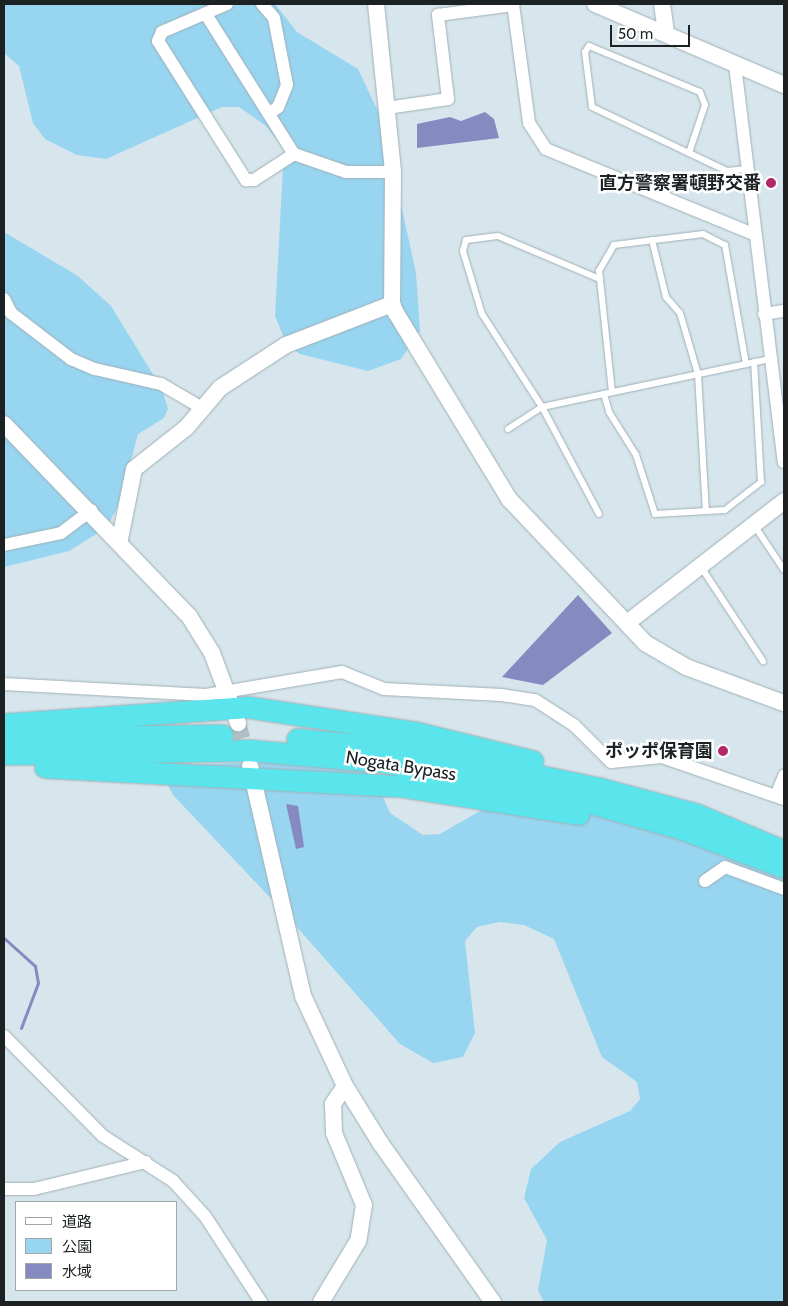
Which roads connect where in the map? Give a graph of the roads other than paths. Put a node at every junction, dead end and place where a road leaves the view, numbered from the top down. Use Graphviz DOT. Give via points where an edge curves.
graph roads {
  1 [pos="227,4"];
  2 [pos="262,4"];
  3 [pos="376,4"];
  4 [pos="513,4"];
  5 [pos="595,4"];
  6 [pos="662,4"];
  7 [pos="437,9"];
  8 [pos="208,16"];
  9 [pos="666,34"];
  10 [pos="735,65"];
  11 [pos="784,85"];
  12 [pos="387,108"];
  13 [pos="269,114"];
  14 [pos="689,153"];
  15 [pos="294,154"];
  16 [pos="745,169"];
  17 [pos="393,172"];
  18 [pos="753,234"];
  19 [pos="652,240"];
  20 [pos="600,279"];
  21 [pos="4,299"];
  22 [pos="392,304"];
  23 [pos="784,311"];
  24 [pos="764,314"];
  25 [pos="770,359"];
  26 [pos="754,362"];
  27 [pos="746,364"];
  28 [pos="698,374"];
  29 [pos="612,392"];
  30 [pos="604,394"];
  31 [pos="542,407"];
  32 [pos="202,408"];
  33 [pos="4,424"];
  34 [pos="508,428"];
  35 [pos="784,462"];
  36 [pos="784,501"];
  37 [pos="91,510"];
  38 [pos="706,511"];
  39 [pos="599,514"];
  40 [pos="753,525"];
  41 [pos="120,539"];
  42 [pos="4,545"];
  43 [pos="700,566"];
  44 [pos="784,570"];
  45 [pos="627,623"];
  46 [pos="762,661"];
  47 [pos="4,684"];
  48 [pos="784,703"];
  49 [pos="233,707"];
  50 [pos="4,724"];
  51 [pos="4,738"];
  52 [pos="4,754"];
  53 [pos="4,765"];
  54 [pos="252,771"];
  55 [pos="784,776"];
  56 [pos="780,798"];
  57 [pos="691,822"];
  58 [pos="784,850"];
  59 [pos="784,867"];
  60 [pos="705,881"];
  61 [pos="784,889"];
  62 [pos="4,1036"];
  63 [pos="345,1086"];
  64 [pos="146,1162"];
  65 [pos="4,1189"];
  66 [pos="261,1302"];
  67 [pos="321,1302"];
  68 [pos="493,1302"];
  1 -- 8 [label="street"];
  2 -- 13 [label="street" via="274,18 287,84 278,106"];
  3 -- 12 [label="street"];
  4 -- 7 [label="street"];
  4 -- 18 [label="street" via="529,123 546,149"];
  5 -- 9 [label="street"];
  6 -- 9 [label="street"];
  7 -- 12 [label="street" via="448,98"];
  8 -- 13 [label="street"];
  8 -- 15 [label="street" via="162,32 158,41 246,180 254,180"];
  9 -- 10 [label="street"];
  10 -- 11 [label="street"];
  10 -- 16 [label="street"];
  12 -- 17 [label="street"];
  13 -- 15 [label="street"];
  14 -- 14 [label="lane" via="592,107 585,52 589,46 700,92 705,105"];
  14 -- 16 [label="lane" via="727,171"];
  15 -- 17 [label="street" via="346,172"];
  16 -- 18 [label="street"];
  17 -- 22 [label="street"];
  18 -- 24 [label="street"];
  19 -- 20 [label="lane" via="614,245 600,271"];
  19 -- 27 [label="lane" via="703,234 726,244"];
  19 -- 28 [label="lane" via="666,296 680,313"];
  20 -- 29 [label="lane"];
  20 -- 31 [label="lane" via="498,236 466,240 464,251 482,314"];
  21 -- 32 [label="street" via="11,313 71,359 95,369 161,384"];
  22 -- 32 [label="street" via="286,345 244,369"];
  22 -- 45 [label="street" via="509,498"];
  23 -- 24 [label="street"];
  24 -- 25 [label="street"];
  25 -- 26 [label="lane"];
  25 -- 35 [label="street"];
  26 -- 27 [label="lane"];
  26 -- 38 [label="lane" via="761,482 725,510"];
  27 -- 28 [label="lane"];
  28 -- 29 [label="lane"];
  28 -- 38 [label="lane"];
  29 -- 30 [label="lane"];
  30 -- 31 [label="lane"];
  30 -- 38 [label="lane" via="609,412 636,454 655,514"];
  31 -- 34 [label="lane"];
  31 -- 39 [label="lane"];
  32 -- 41 [label="street" via="186,428 134,469"];
  33 -- 37 [label="street"];
  36 -- 40 [label="street"];
  37 -- 41 [label="street"];
  37 -- 42 [label="street" via="61,533"];
  40 -- 43 [label="street"];
  40 -- 44 [label="lane"];
  41 -- 49 [label="street" via="189,616"];
  43 -- 45 [label="street"];
  43 -- 46 [label="lane"];
  45 -- 48 [label="street" via="663,656"];
  47 -- 49 [label="street" via="206,695"];
  49 -- 50 [label="highway"];
  49 -- 56 [label="street" via="342,672 384,689 534,700 574,725 611,762 662,757"];
  49 -- 57 [label="highway" via="299,713 497,751 664,798"];
  51 -- 57 [label="highway, Nogata Bypass" via="232,735 338,741 497,766"];
  52 -- 57 [label="highway, Nogata Bypass" via="247,750 324,755 504,783"];
  53 -- 54 [label="highway"];
  54 -- 57 [label="highway" via="471,794 653,829"];
  54 -- 63 [label="street" via="300,987 316,1031"];
  55 -- 56 [label="street"];
  57 -- 58 [label="highway, Nogata Bypass"];
  57 -- 59 [label="highway, Nogata Bypass"];
  60 -- 61 [label="street" via="725,867"];
  62 -- 64 [label="street" via="103,1136"];
  63 -- 67 [label="street" via="333,1104 331,1119 362,1190 362,1226"];
  63 -- 68 [label="street" via="381,1144"];
  64 -- 65 [label="street" via="34,1189"];
  64 -- 66 [label="street" via="173,1181 205,1216"];
}
